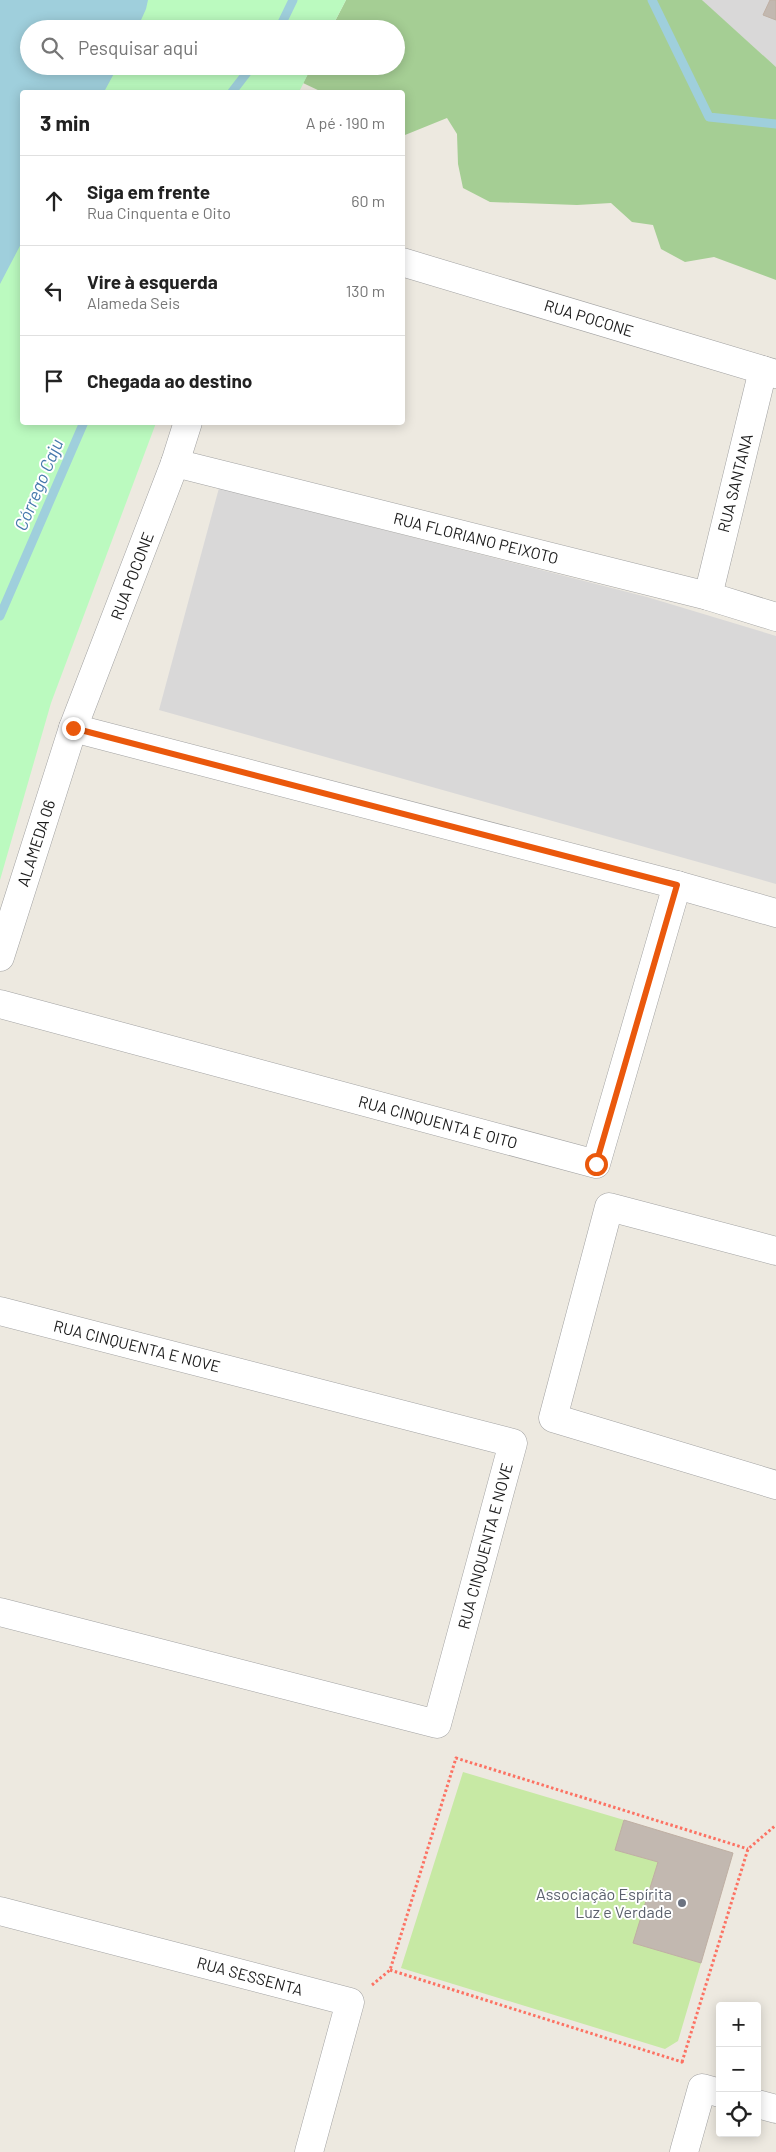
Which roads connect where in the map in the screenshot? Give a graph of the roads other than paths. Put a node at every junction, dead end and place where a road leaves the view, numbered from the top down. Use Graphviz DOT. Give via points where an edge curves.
graph roads {
  1 [pos="405,263"];
  2 [pos="769,372"];
  3 [pos="187,425"];
  4 [pos="175,463"];
  5 [pos="708,596"];
  6 [pos="776,617"];
  7 [pos="73,728"];
  8 [pos="677,885"];
  9 [pos="776,913"];
  10 [pos="0,957"];
  11 [pos="0,1004"];
  12 [pos="776,1251"];
  13 [pos="0,1311"];
  14 [pos="776,1485"];
  15 [pos="0,1612"];
  16 [pos="0,1911"];
  17 [pos="711,2091"];
  18 [pos="761,2105"];
  19 [pos="776,2109"];
  20 [pos="309,2152"];
  21 [pos="684,2152"];
  1 -- 2 [label="street, RUA POCONE"];
  2 -- 5 [label="street, RUA SANTANA"];
  3 -- 4 [label="street, RUA POCONE"];
  4 -- 5 [label="street, RUA FLORIANO PEIXOTO"];
  4 -- 7 [label="street, RUA POCONE"];
  5 -- 6 [label="street, RUA FLORIANO PEIXOTO"];
  7 -- 8 [label="street"];
  7 -- 10 [label="street, ALAMEDA 06"];
  8 -- 9 [label="street"];
  8 -- 11 [label="street, RUA CINQUENTA E OITO" via="596,1164"];
  12 -- 14 [label="street" via="610,1207 553,1418"];
  13 -- 15 [label="street, RUA CINQUENTA E NOVE" via="513,1443 437,1724"];
  16 -- 20 [label="street, RUA SESSENTA" via="350,2002"];
  17 -- 21 [label="street"];
  18 -- 19 [label="street"];
}
